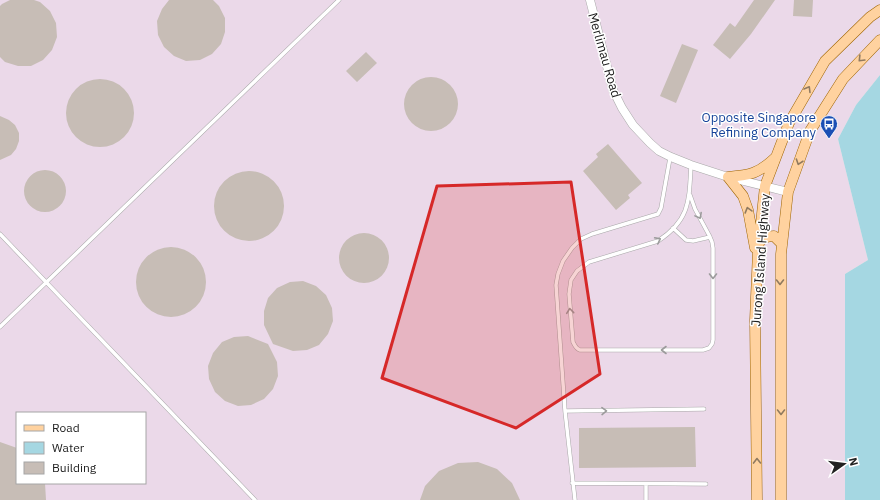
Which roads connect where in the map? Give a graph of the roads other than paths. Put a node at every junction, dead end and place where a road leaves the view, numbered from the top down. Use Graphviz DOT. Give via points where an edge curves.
graph roads {
  1 [pos="339,0"];
  2 [pos="590,0"];
  3 [pos="880,10"];
  4 [pos="880,40"];
  5 [pos="776,156"];
  6 [pos="671,157"];
  7 [pos="691,165"];
  8 [pos="728,177"];
  9 [pos="765,186"];
  10 [pos="788,192"];
  11 [pos="690,195"];
  12 [pos="673,228"];
  13 [pos="0,234"];
  14 [pos="710,237"];
  15 [pos="759,242"];
  16 [pos="782,243"];
  17 [pos="758,262"];
  18 [pos="46,282"];
  19 [pos="0,327"];
  20 [pos="704,409"];
  21 [pos="565,411"];
  22 [pos="572,484"];
  23 [pos="646,484"];
  24 [pos="706,484"];
  25 [pos="255,500"];
  26 [pos="575,500"];
  27 [pos="646,500"];
  28 [pos="757,500"];
  29 [pos="781,500"];
  1 -- 18 [label="lane"];
  2 -- 6 [label="street, Merlimau Road" via="613,90 622,108 633,125 650,143"];
  5 -- 3 [label="main road, Jurong Island Highway, one-way" via="789,123 825,61"];
  4 -- 10 [label="main road, Jurong Island Highway, one-way" via="842,79 810,131"];
  5 -- 8 [label="main road" via="760,170 749,175"];
  5 -- 9 [label="main road, Jurong Island Highway"];
  6 -- 7 [label="street, Merlimau Road"];
  6 -- 21 [label="lane" via="658,214 581,239 563,261 556,285"];
  7 -- 8 [label="street, Merlimau Road"];
  7 -- 11 [label="lane"];
  8 -- 9 [label="street, Merlimau Road"];
  17 -- 8 [label="main road, one-way" via="748,210 743,196"];
  9 -- 10 [label="street, Merlimau Road"];
  9 -- 15 [label="main road, Jurong Island Highway"];
  10 -- 16 [label="main road, Jurong Island Highway"];
  11 -- 12 [label="lane" via="686,210"];
  11 -- 14 [label="lane, one-way"];
  12 -- 14 [label="lane" via="686,240"];
  14 -- 12 [label="lane, one-way" via="713,248 713,340 709,348 577,349 573,342 569,294 571,280 577,271 589,262 658,241"];
  13 -- 18 [label="lane"];
  15 -- 16 [label="main road" via="765,237 774,236"];
  15 -- 17 [label="main road, Jurong Island Highway"];
  16 -- 29 [label="main road, Jurong Island Highway, one-way"];
  28 -- 17 [label="main road, Jurong Island Highway, one-way" via="755,320"];
  18 -- 19 [label="lane"];
  18 -- 25 [label="lane"];
  21 -- 20 [label="lane, one-way"];
  21 -- 22 [label="lane"];
  22 -- 23 [label="lane"];
  22 -- 26 [label="lane"];
  23 -- 24 [label="lane"];
  23 -- 27 [label="lane"];
}
